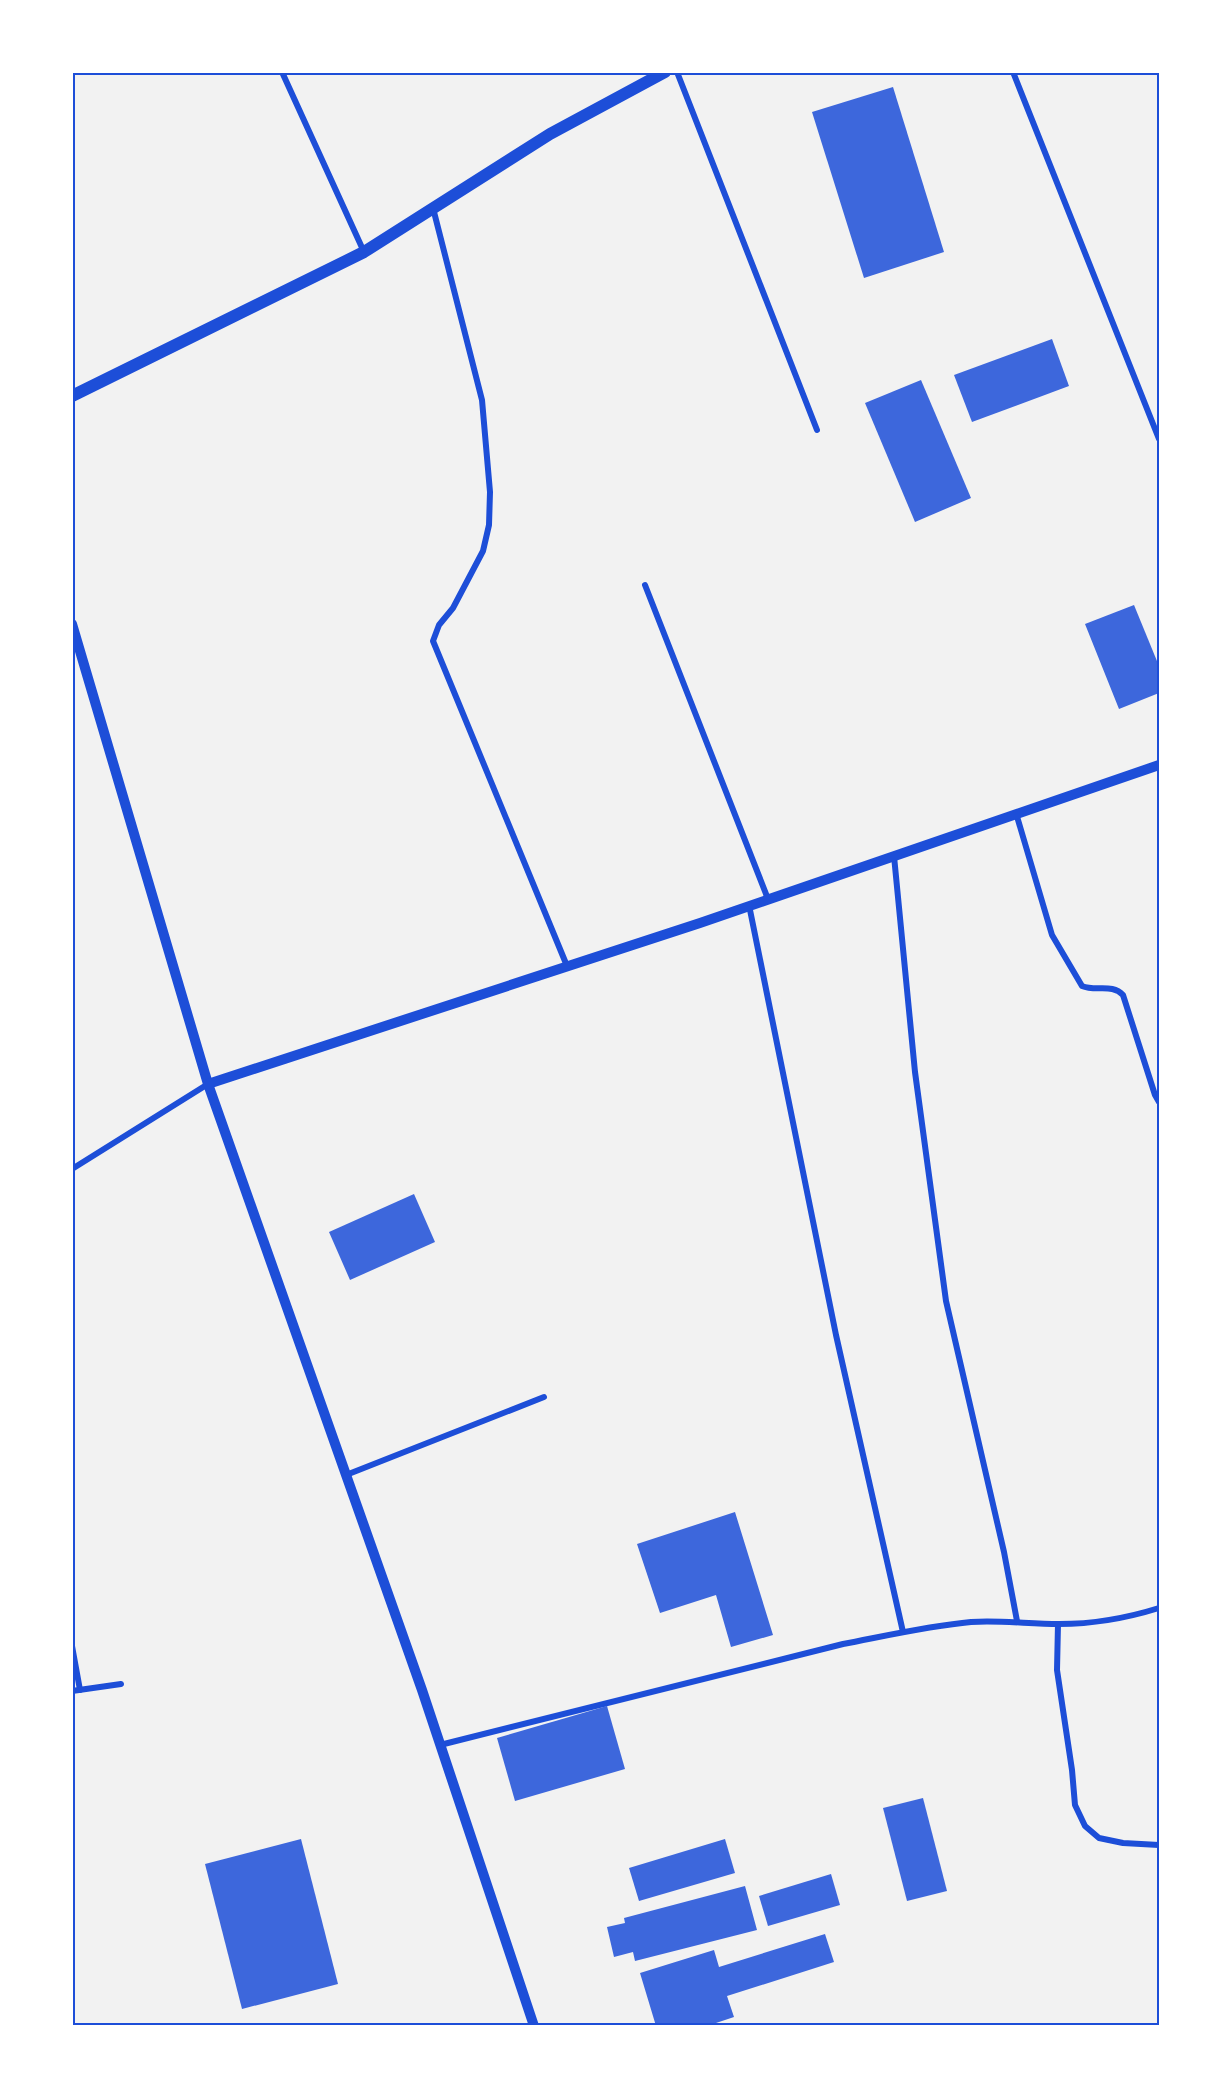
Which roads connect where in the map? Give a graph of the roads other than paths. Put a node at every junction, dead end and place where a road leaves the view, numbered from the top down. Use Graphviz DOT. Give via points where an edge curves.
graph roads {
  1 [pos="282,72"];
  2 [pos="665,72"];
  3 [pos="677,72"];
  4 [pos="1013,72"];
  5 [pos="433,208"];
  6 [pos="364,252"];
  7 [pos="72,396"];
  8 [pos="817,430"];
  9 [pos="1159,439"];
  10 [pos="645,585"];
  11 [pos="72,624"];
  12 [pos="1159,765"];
  13 [pos="1016,813"];
  14 [pos="894,856"];
  15 [pos="768,899"];
  16 [pos="749,905"];
  17 [pos="567,966"];
  18 [pos="208,1084"];
  19 [pos="1159,1102"];
  20 [pos="72,1169"];
  21 [pos="544,1397"];
  22 [pos="346,1475"];
  23 [pos="1159,1608"];
  24 [pos="1017,1621"];
  25 [pos="1058,1624"];
  26 [pos="903,1632"];
  27 [pos="72,1646"];
  28 [pos="121,1684"];
  29 [pos="80,1690"];
  30 [pos="72,1691"];
  31 [pos="440,1745"];
  32 [pos="1159,1845"];
  33 [pos="534,2026"];
  1 -- 6 [label="street"];
  2 -- 5 [label="main road" via="550,135"];
  3 -- 8 [label="street"];
  4 -- 9 [label="street"];
  5 -- 6 [label="main road"];
  5 -- 17 [label="street" via="482,399 490,492 483,551 453,608 439,624 433,641"];
  6 -- 7 [label="main road"];
  10 -- 15 [label="street"];
  11 -- 18 [label="street"];
  12 -- 13 [label="street"];
  13 -- 14 [label="street"];
  13 -- 19 [label="street" via="1052,935 1082,986 1110,988 1123,995"];
  14 -- 15 [label="street"];
  14 -- 24 [label="street" via="915,1072 946,1301"];
  15 -- 16 [label="street"];
  16 -- 17 [label="street"];
  16 -- 26 [label="street" via="836,1335"];
  17 -- 18 [label="street"];
  18 -- 20 [label="street"];
  18 -- 22 [label="street"];
  21 -- 22 [label="street"];
  22 -- 31 [label="street"];
  23 -- 25 [label="street" via="1097,1622"];
  24 -- 25 [label="street"];
  24 -- 26 [label="street" via="971,1622"];
  25 -- 32 [label="street" via="1057,1670 1075,1804 1085,1826 1099,1838"];
  26 -- 31 [label="street"];
  27 -- 29 [label="street"];
  28 -- 29 [label="street"];
  29 -- 30 [label="street"];
  31 -- 33 [label="street"];
}
